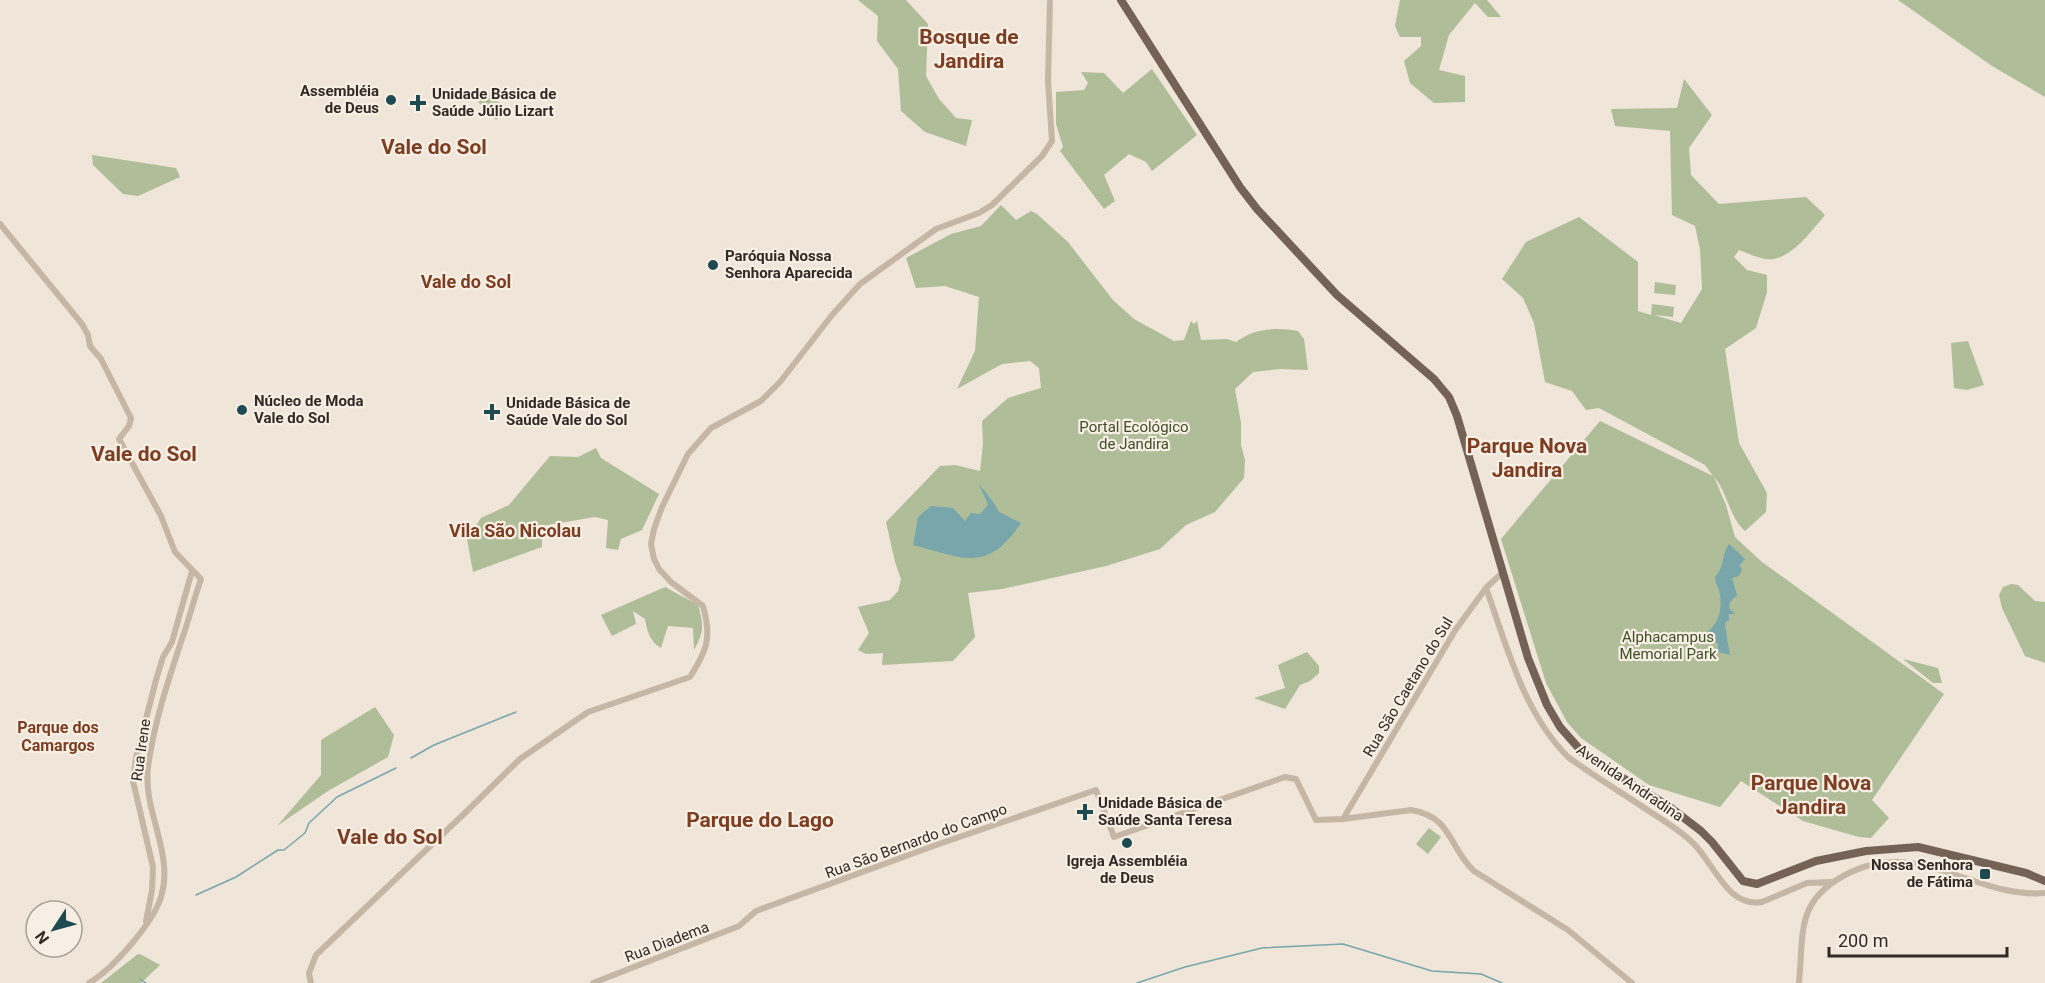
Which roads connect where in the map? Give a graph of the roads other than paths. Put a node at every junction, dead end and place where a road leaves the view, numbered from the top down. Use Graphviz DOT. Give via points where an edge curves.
graph roads {
  1 [pos="1050,0"];
  2 [pos="1121,0"];
  3 [pos="0,224"];
  4 [pos="192,571"];
  5 [pos="1502,573"];
  6 [pos="1486,588"];
  7 [pos="156,680"];
  8 [pos="168,683"];
  9 [pos="151,699"];
  10 [pos="162,701"];
  11 [pos="1343,819"];
  12 [pos="149,846"];
  13 [pos="160,846"];
  14 [pos="164,865"];
  15 [pos="153,867"];
  16 [pos="2043,879"];
  17 [pos="1831,882"];
  18 [pos="2045,893"];
  19 [pos="747,920"];
  20 [pos="145,925"];
  21 [pos="89,983"];
  22 [pos="311,983"];
  23 [pos="593,983"];
  24 [pos="1632,983"];
  25 [pos="1799,983"];
  1 -- 22 [label="street" via="1048,81 1052,141 1042,156 992,205 936,229 860,284 780,382 761,401 711,428 688,454 675,477 651,544 659,569 703,606 708,621 708,646 690,677 588,712 520,759 316,955 309,974"];
  2 -- 5 [label="main road" via="1257,209 1337,295 1423,369 1449,397"];
  3 -- 4 [label="street" via="82,324 90,346 101,359 131,418 118,439 161,516 175,552"];
  4 -- 7 [label="street" via="172,642"];
  4 -- 8 [label="street, Rua Irene" via="201,579"];
  5 -- 6 [label="street, Rua São Caetano do Sul"];
  5 -- 16 [label="main road" via="1537,683 1570,740 1583,753 1689,822 1712,842 1743,881 1756,884 1839,856 1918,847"];
  6 -- 11 [label="street, Rua São Caetano do Sul" via="1456,630"];
  6 -- 17 [label="street, Avenida Andradina" via="1531,706 1568,756 1681,832 1739,899 1762,902 1807,883"];
  7 -- 8 [label="street"];
  7 -- 9 [label="street"];
  8 -- 10 [label="street, Rua Irene"];
  9 -- 10 [label="street"];
  9 -- 12 [label="street, Rua Irene" via="133,781"];
  10 -- 13 [label="street, Rua Irene" via="147,783"];
  11 -- 19 [label="street, Rua São Bernardo do Campo" via="1316,820 1296,778 1285,777 1114,837 1096,790 812,890 756,911"];
  11 -- 24 [label="street" via="1411,810 1439,821 1474,871 1568,930"];
  12 -- 13 [label="street"];
  12 -- 15 [label="street, Rua Irene"];
  13 -- 14 [label="street, Rua Irene"];
  14 -- 15 [label="street"];
  14 -- 20 [label="street, Rua Irene" via="162,895"];
  15 -- 20 [label="street, Rua Irene"];
  17 -- 18 [label="street" via="1866,866 1901,861 2015,892"];
  17 -- 25 [label="street" via="1806,913"];
  19 -- 23 [label="street, Rua Diadema"];
  20 -- 21 [label="street, Rua Irene" via="114,963"];
}
